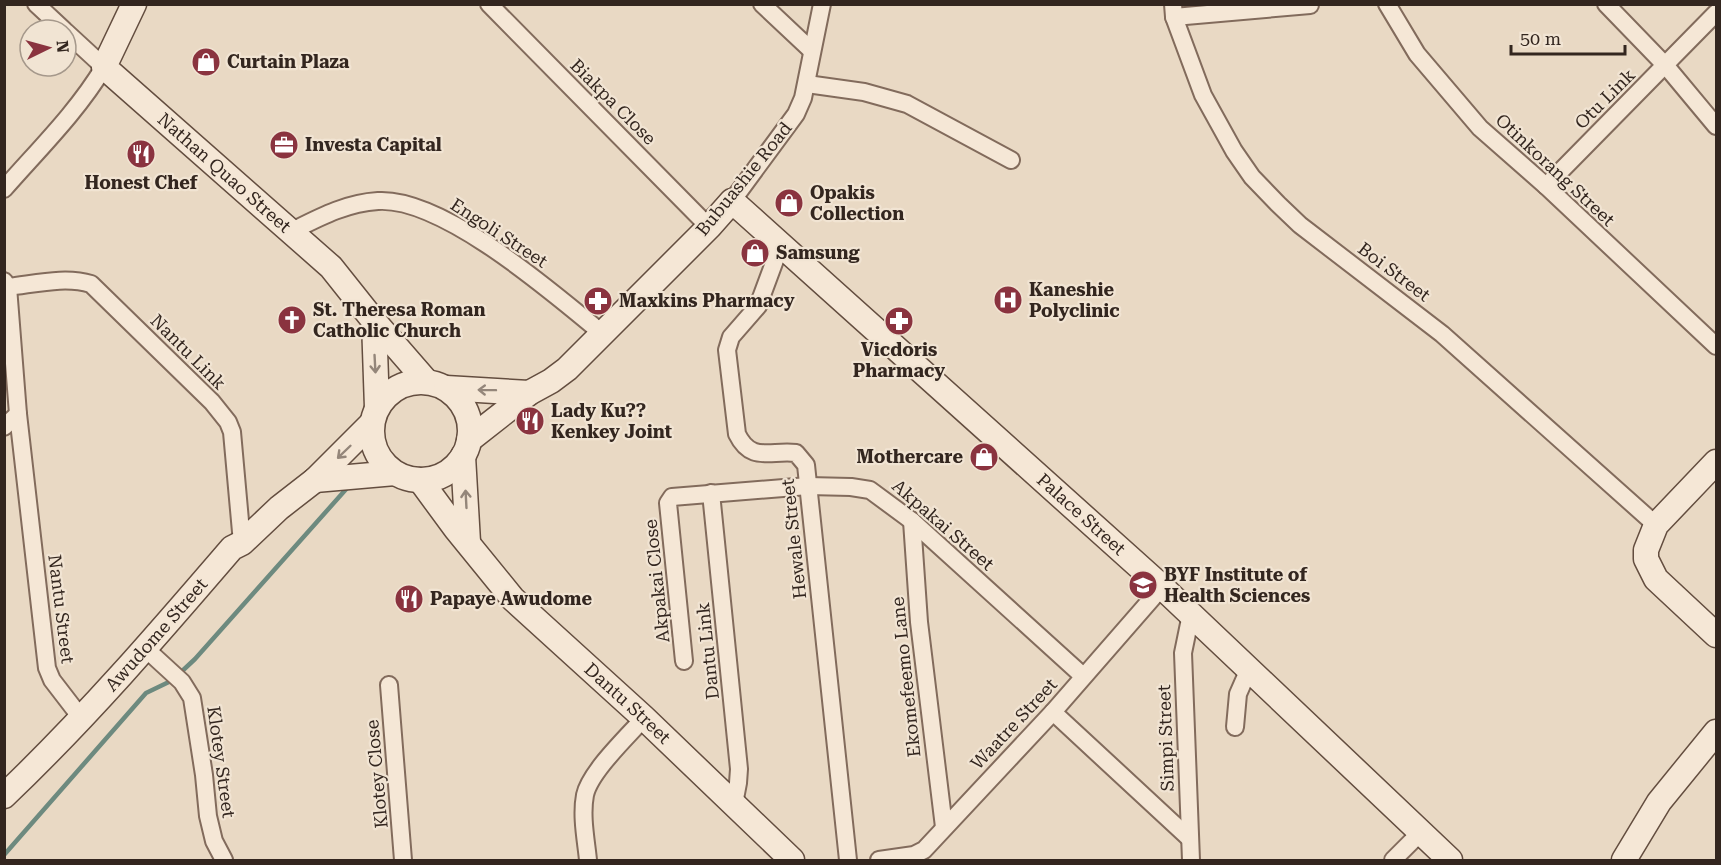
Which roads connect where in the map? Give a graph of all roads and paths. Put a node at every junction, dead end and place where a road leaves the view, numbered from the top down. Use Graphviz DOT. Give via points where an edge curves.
graph roads {
  1 [pos="36,4"];
  2 [pos="134,4"];
  3 [pos="489,4"];
  4 [pos="762,4"];
  5 [pos="822,4"];
  6 [pos="1387,4"];
  7 [pos="1606,4"];
  8 [pos="1310,5"];
  9 [pos="1173,11"];
  10 [pos="1716,12"];
  11 [pos="51,18"];
  12 [pos="78,43"];
  13 [pos="812,51"];
  14 [pos="1666,66"];
  15 [pos="104,67"];
  16 [pos="807,84"];
  17 [pos="1716,126"];
  18 [pos="1011,160"];
  19 [pos="1546,186"];
  20 [pos="4,189"];
  21 [pos="732,201"];
  22 [pos="709,227"];
  23 [pos="292,231"];
  24 [pos="781,244"];
  25 [pos="6,284"];
  26 [pos="374,321"];
  27 [pos="603,334"];
  28 [pos="1716,346"];
  29 [pos="436,385"];
  30 [pos="529,393"];
  31 [pos="18,414"];
  32 [pos="375,415"];
  33 [pos="4,427"];
  34 [pos="466,448"];
  35 [pos="1716,462"];
  36 [pos="395,473"];
  37 [pos="315,480"];
  38 [pos="420,480"];
  39 [pos="808,486"];
  40 [pos="711,494"];
  41 [pos="672,497"];
  42 [pos="912,521"];
  43 [pos="1656,525"];
  44 [pos="468,542"];
  45 [pos="242,543"];
  46 [pos="1162,587"];
  47 [pos="1191,614"];
  48 [pos="1716,635"];
  49 [pos="146,649"];
  50 [pos="684,661"];
  51 [pos="1249,669"];
  52 [pos="1083,676"];
  53 [pos="389,685"];
  54 [pos="1053,711"];
  55 [pos="644,718"];
  56 [pos="82,719"];
  57 [pos="1235,727"];
  58 [pos="1716,732"];
  59 [pos="4,795"];
  60 [pos="734,804"];
  61 [pos="944,827"];
  62 [pos="1420,833"];
  63 [pos="1189,838"];
  64 [pos="224,861"];
  65 [pos="403,861"];
  66 [pos="588,861"];
  67 [pos="792,861"];
  68 [pos="848,861"];
  69 [pos="879,861"];
  70 [pos="1191,861"];
  71 [pos="1393,861"];
  72 [pos="1450,861"];
  73 [pos="1624,861"];
  1 -- 11 [label="street, Nathan Quao Street"];
  2 -- 15 [label="street"];
  3 -- 22 [label="street, Biakpa Close"];
  4 -- 13 [label="street"];
  5 -- 13 [label="street, Bubuashie Road"];
  6 -- 19 [label="street, Otinkorang Street" via="1418,54 1480,128"];
  7 -- 14 [label="street"];
  8 -- 9 [label="street"];
  9 -- 43 [label="street, Boi Street" via="1203,94 1252,177 1300,225 1442,333"];
  10 -- 14 [label="street, Otu Link"];
  12 -- 15 [label="street, Nathan Quao Street"];
  13 -- 16 [label="street, Bubuashie Road"];
  14 -- 17 [label="street"];
  14 -- 19 [label="street, Otu Link"];
  15 -- 20 [label="street" via="73,111"];
  15 -- 23 [label="street, Nathan Quao Street"];
  16 -- 18 [label="street" via="864,92 907,104"];
  16 -- 21 [label="street, Bubuashie Road" via="796,114"];
  19 -- 28 [label="street, Otinkorang Street"];
  21 -- 22 [label="street, Bubuashie Road"];
  21 -- 24 [label="street, Palace Street"];
  22 -- 27 [label="street, Bubuashie Road"];
  23 -- 26 [label="street, Nathan Quao Street" via="331,267"];
  23 -- 27 [label="street, Engoli Street" via="339,208 357,204 387,201 428,211 526,272"];
  24 -- 39 [label="street, Hewale Street" via="758,306 731,337 727,350 737,434 743,446 753,453 796,453 806,465"];
  24 -- 46 [label="street, Palace Street"];
  25 -- 31 [label="street, Nantu Street"];
  25 -- 45 [label="street, Nantu Link" via="78,280 91,284 212,402 232,432"];
  26 -- 29 [label="street, Nathan Quao Street"];
  26 -- 32 [label="street, one-way"];
  27 -- 30 [label="street, Bubuashie Road" via="567,369"];
  30 -- 29 [label="street, one-way"];
  29 -- 32 [label="street" via="412,382 398,387 386,396"];
  29 -- 34 [label="street" via="457,398 465,411 470,425"];
  30 -- 34 [label="street, Bubuashie Road"];
  31 -- 33 [label="street"];
  31 -- 56 [label="street, Nantu Street" via="47,668"];
  32 -- 36 [label="street" via="372,437 376,451"];
  32 -- 37 [label="street, Awudome Street, one-way"];
  34 -- 38 [label="street" via="452,469"];
  44 -- 34 [label="street, one-way"];
  35 -- 43 [label="street"];
  36 -- 37 [label="street"];
  36 -- 38 [label="street"];
  37 -- 45 [label="street, Awudome Street"];
  38 -- 44 [label="street, Dantu Street"];
  39 -- 40 [label="street, Akpakai Street"];
  39 -- 42 [label="street, Akpakai Street" via="870,490"];
  39 -- 68 [label="street, Hewale Street"];
  40 -- 41 [label="street, Akpakai Street"];
  40 -- 60 [label="street, Dantu Link" via="739,769"];
  41 -- 50 [label="street, Akpakai Close" via="668,503"];
  42 -- 52 [label="street, Akpakai Street"];
  42 -- 61 [label="street, Ekomefeemo Lane" via="919,622"];
  43 -- 48 [label="street" via="1647,542 1650,569"];
  44 -- 55 [label="street, Dantu Street" via="513,599"];
  45 -- 49 [label="street, Awudome Street" via="232,548"];
  46 -- 47 [label="street, Palace Street"];
  46 -- 52 [label="street, Waatre Street"];
  47 -- 51 [label="street, Palace Street"];
  47 -- 63 [label="street, Simpi Street" via="1183,653"];
  49 -- 56 [label="street, Awudome Street"];
  49 -- 64 [label="street, Klotey Street" via="188,690 194,707 208,816"];
  51 -- 57 [label="street" via="1238,694"];
  51 -- 62 [label="street, Palace Street"];
  52 -- 54 [label="street, Waatre Street"];
  53 -- 65 [label="street, Klotey Close"];
  54 -- 61 [label="street, Waatre Street"];
  54 -- 63 [label="street"];
  55 -- 60 [label="street, Dantu Street"];
  55 -- 66 [label="street" via="605,762 586,793"];
  56 -- 59 [label="street, Awudome Street"];
  58 -- 73 [label="street" via="1659,802"];
  60 -- 67 [label="street, Dantu Street"];
  61 -- 69 [label="street, Waatre Street" via="917,854"];
  62 -- 71 [label="street"];
  62 -- 72 [label="street, Palace Street"];
  63 -- 70 [label="street, Simpi Street"];
}
